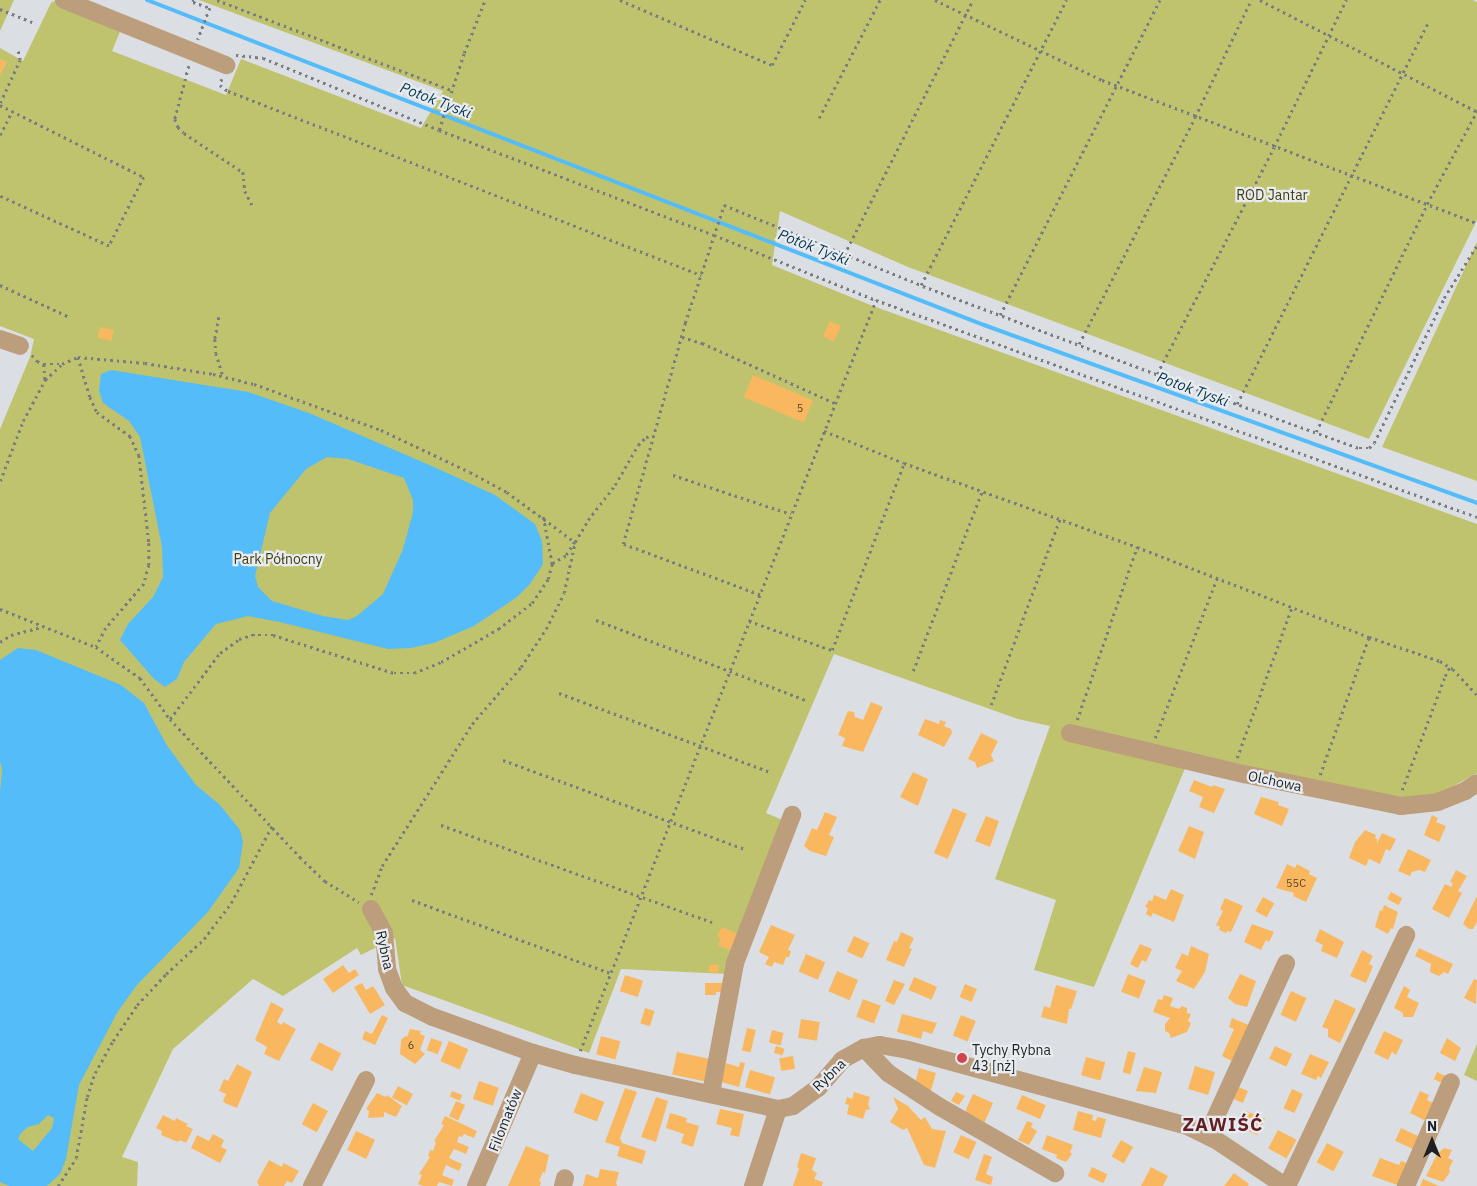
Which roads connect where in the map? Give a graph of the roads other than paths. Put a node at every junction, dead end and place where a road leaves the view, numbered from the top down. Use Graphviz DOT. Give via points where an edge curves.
graph roads {
  1 [pos="64,0"];
  2 [pos="226,65"];
  3 [pos="0,339"];
  4 [pos="20,346"];
  5 [pos="1071,733"];
  6 [pos="1477,783"];
  7 [pos="792,815"];
  8 [pos="371,909"];
  9 [pos="1406,935"];
  10 [pos="1286,963"];
  11 [pos="864,1048"];
  12 [pos="533,1053"];
  13 [pos="366,1080"];
  14 [pos="1451,1082"];
  15 [pos="711,1093"];
  16 [pos="778,1109"];
  17 [pos="1205,1133"];
  18 [pos="1055,1173"];
  19 [pos="312,1186"];
  20 [pos="476,1186"];
  21 [pos="753,1186"];
  22 [pos="1286,1186"];
  23 [pos="1406,1186"];
  1 -- 2 [label="street"];
  3 -- 4 [label="street"];
  5 -- 6 [label="street, Olchowa" via="1401,806 1438,802"];
  7 -- 15 [label="street" via="734,963"];
  8 -- 12 [label="street, Rybna" via="384,933 394,988 405,1003"];
  9 -- 22 [label="street"];
  10 -- 17 [label="street" via="1212,1125"];
  11 -- 16 [label="street, Rybna" via="842,1060 812,1092 793,1106"];
  11 -- 17 [label="street, Rybna" via="880,1045 908,1050 1164,1118"];
  11 -- 18 [label="street" via="888,1073"];
  12 -- 15 [label="street, Rybna"];
  12 -- 20 [label="street, Filomatów"];
  13 -- 19 [label="street"];
  14 -- 23 [label="street"];
  15 -- 16 [label="street, Rybna"];
  16 -- 21 [label="street"];
  17 -- 22 [label="street, Rybna"];
}
